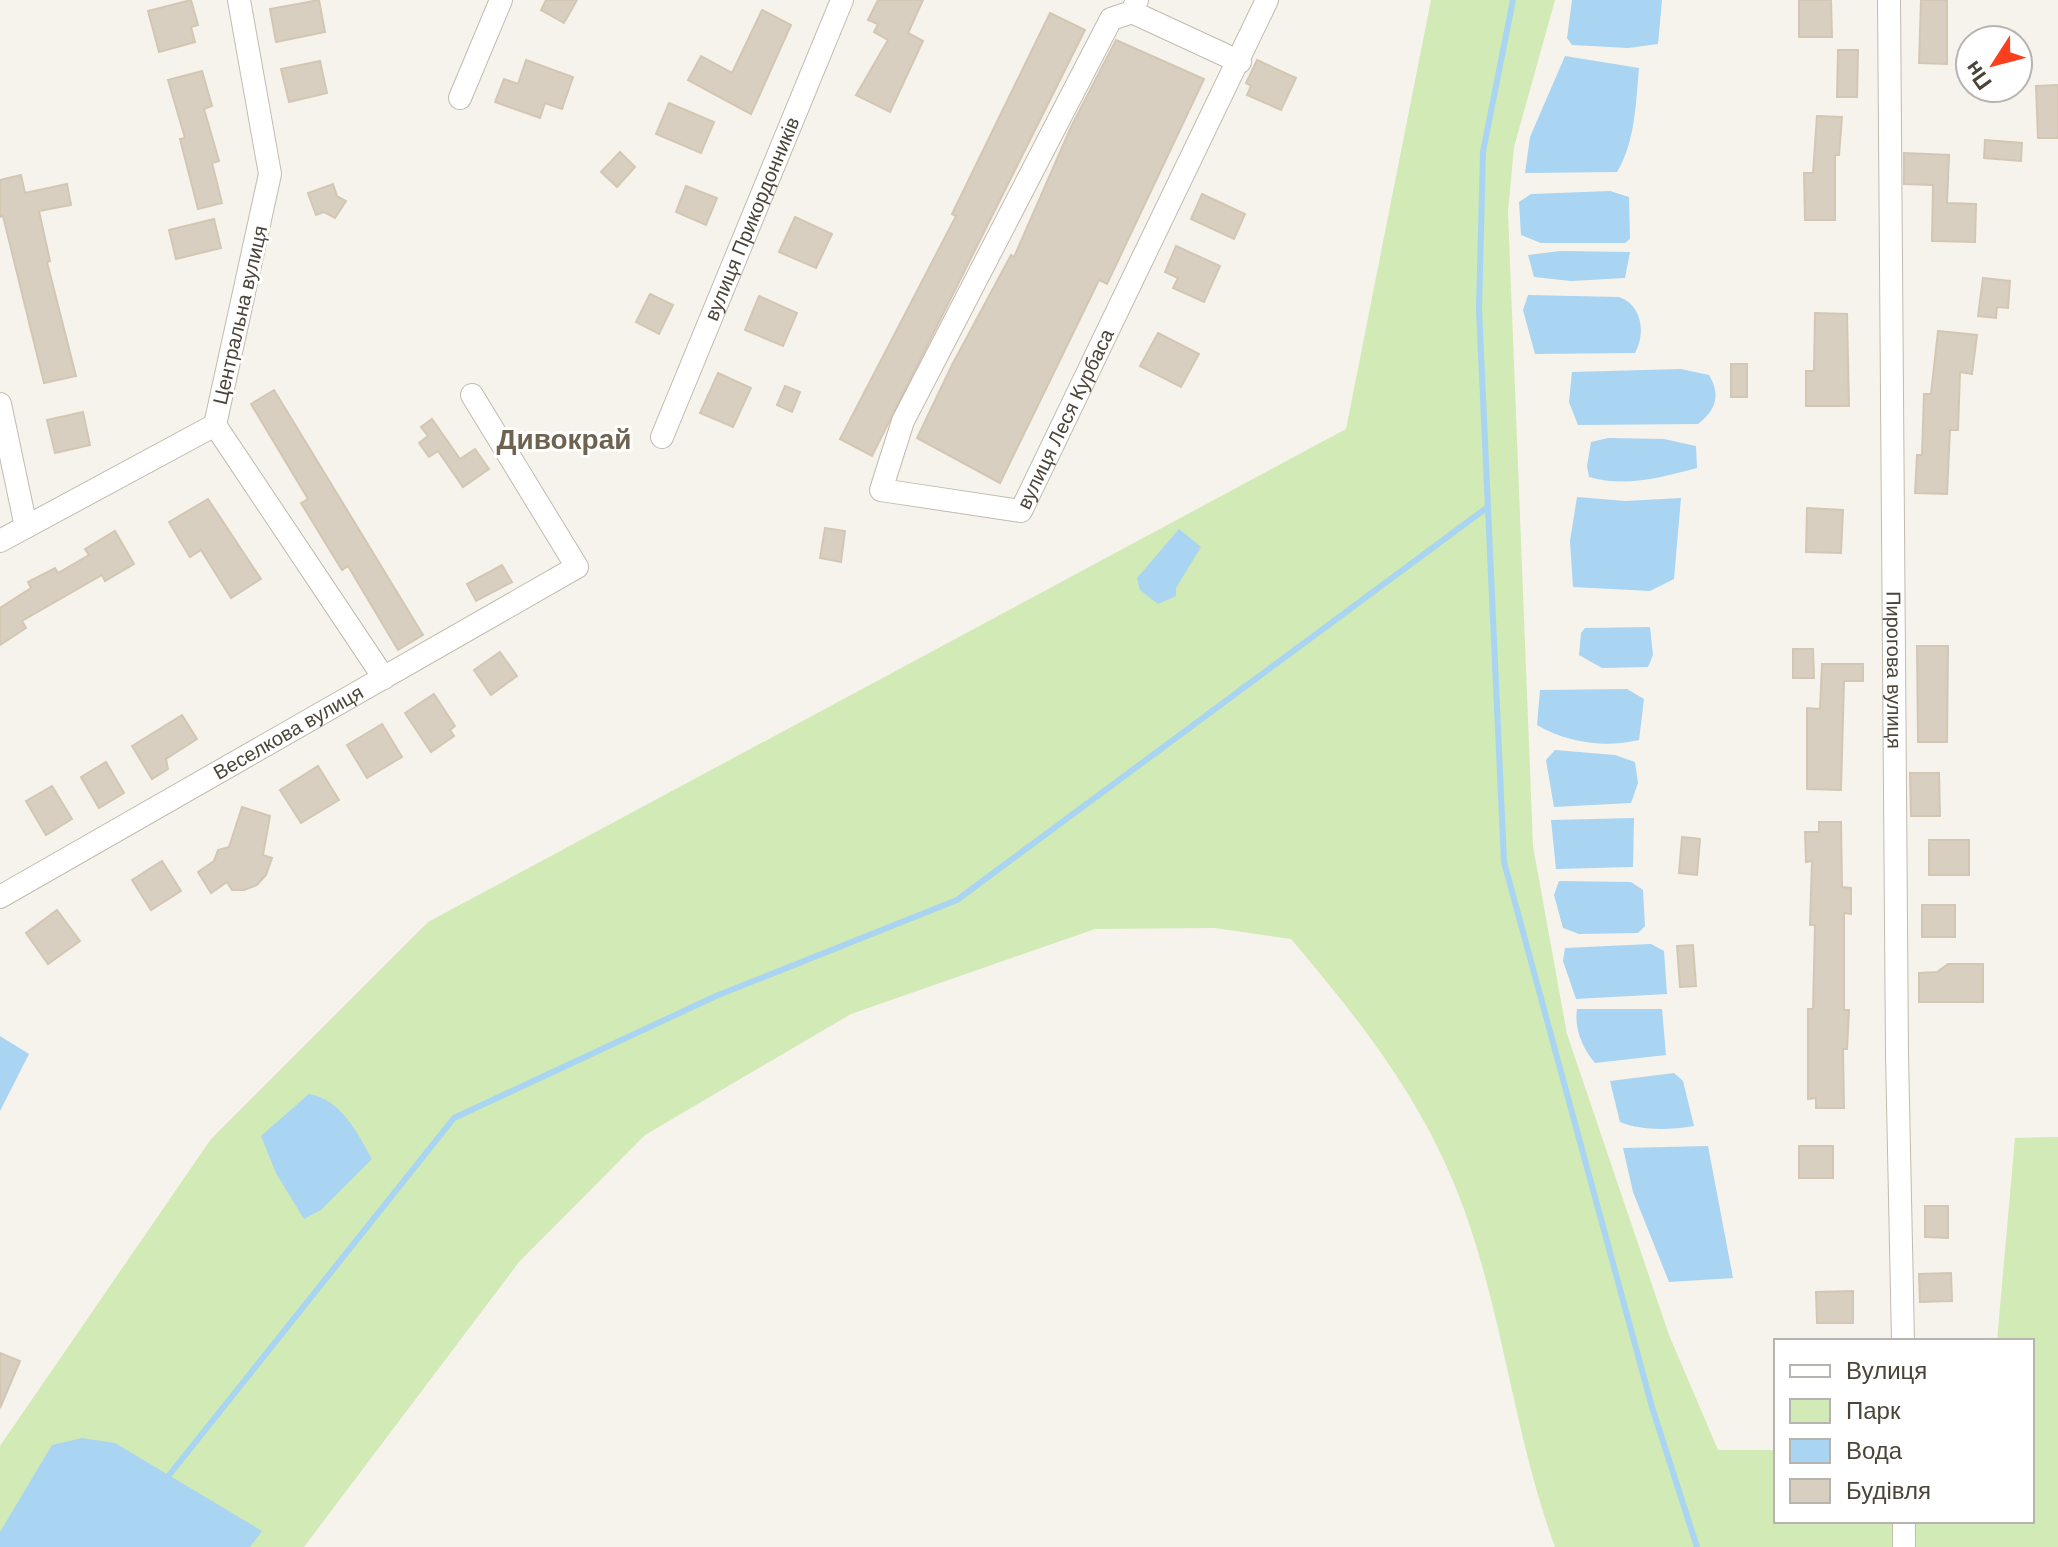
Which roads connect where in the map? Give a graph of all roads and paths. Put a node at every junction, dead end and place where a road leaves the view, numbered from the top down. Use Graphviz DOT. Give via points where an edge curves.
graph roads {
  1 [pos="239,0"];
  2 [pos="501,0"];
  3 [pos="842,0"];
  4 [pos="1267,0"];
  5 [pos="1889,0"];
  6 [pos="1134,6"];
  7 [pos="1240,62"];
  8 [pos="460,98"];
  9 [pos="472,395"];
  10 [pos="0,404"];
  11 [pos="215,425"];
  12 [pos="662,437"];
  13 [pos="26,527"];
  14 [pos="0,541"];
  15 [pos="384,678"];
  16 [pos="0,897"];
  17 [pos="1903,1339"];
  18 [pos="1904,1523"];
  19 [pos="1904,1547"];
  1 -- 11 [label="street, Центральна вулиця" via="270,174"];
  2 -- 8 [label="street"];
  3 -- 12 [label="street, вулиця Прикордонників"];
  4 -- 7 [label="street, вулиця Леся Курбаса"];
  5 -- 17 [label="street, Пирогова вулиця"];
  6 -- 7 [label="street"];
  6 -- 7 [label="street, вулиця Леся Курбаса" via="1111,19 903,421 881,490 1021,511"];
  9 -- 15 [label="street, Веселкова вулиця" via="577,567"];
  10 -- 13 [label="street"];
  11 -- 13 [label="street"];
  11 -- 15 [label="street, Центральна вулиця"];
  13 -- 14 [label="street"];
  15 -- 16 [label="street, Веселкова вулиця"];
  18 -- 19 [label="street"];
}
